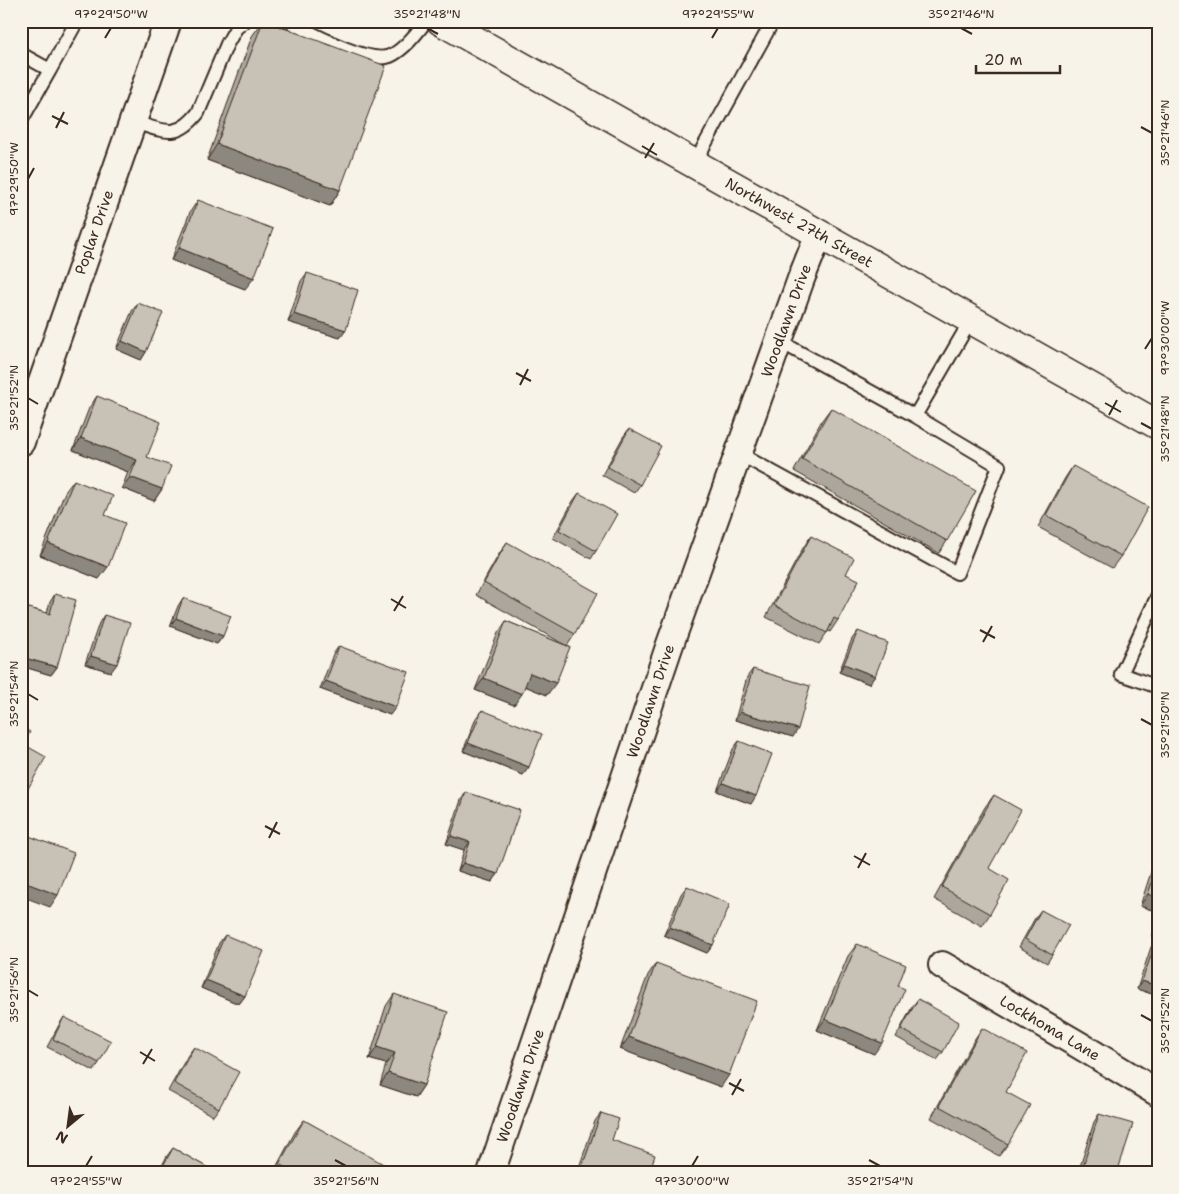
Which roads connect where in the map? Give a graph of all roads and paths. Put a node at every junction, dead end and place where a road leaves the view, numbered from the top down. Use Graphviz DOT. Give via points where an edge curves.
graph roads {
  1 [pos="77,21"];
  2 [pos="168,21"];
  3 [pos="245,21"];
  4 [pos="288,21"];
  5 [pos="426,21"];
  6 [pos="441,21"];
  7 [pos="773,21"];
  8 [pos="21,54"];
  9 [pos="50,70"];
  10 [pos="21,121"];
  11 [pos="133,122"];
  12 [pos="694,164"];
  13 [pos="819,234"];
  14 [pos="971,320"];
  15 [pos="779,341"];
  16 [pos="915,416"];
  17 [pos="1158,425"];
  18 [pos="21,442"];
  19 [pos="738,453"];
  20 [pos="1158,595"];
  21 [pos="1158,687"];
  22 [pos="942,965"];
  23 [pos="1158,1093"];
  24 [pos="491,1173"];
  1 -- 9 [label="lane"];
  2 -- 11 [label="street, Poplar Drive"];
  3 -- 11 [label="lane" via="236,28 227,44 198,113 191,122 180,130 168,131"];
  4 -- 5 [label="lane" via="324,40 380,58 400,49"];
  6 -- 12 [label="main road, Northwest 27th Street"];
  7 -- 12 [label="lane"];
  8 -- 9 [label="lane"];
  9 -- 10 [label="lane"];
  11 -- 18 [label="street, Poplar Drive"];
  12 -- 13 [label="main road, Northwest 27th Street"];
  13 -- 14 [label="main road, Northwest 27th Street"];
  13 -- 15 [label="street, Woodlawn Drive"];
  14 -- 16 [label="lane"];
  14 -- 17 [label="main road, Northwest 27th Street"];
  15 -- 16 [label="lane"];
  15 -- 19 [label="street, Woodlawn Drive"];
  16 -- 19 [label="lane" via="999,466 957,573"];
  19 -- 24 [label="street, Woodlawn Drive"];
  20 -- 21 [label="lane" via="1121,674"];
  22 -- 23 [label="street, Lockhoma Lane"];
}
